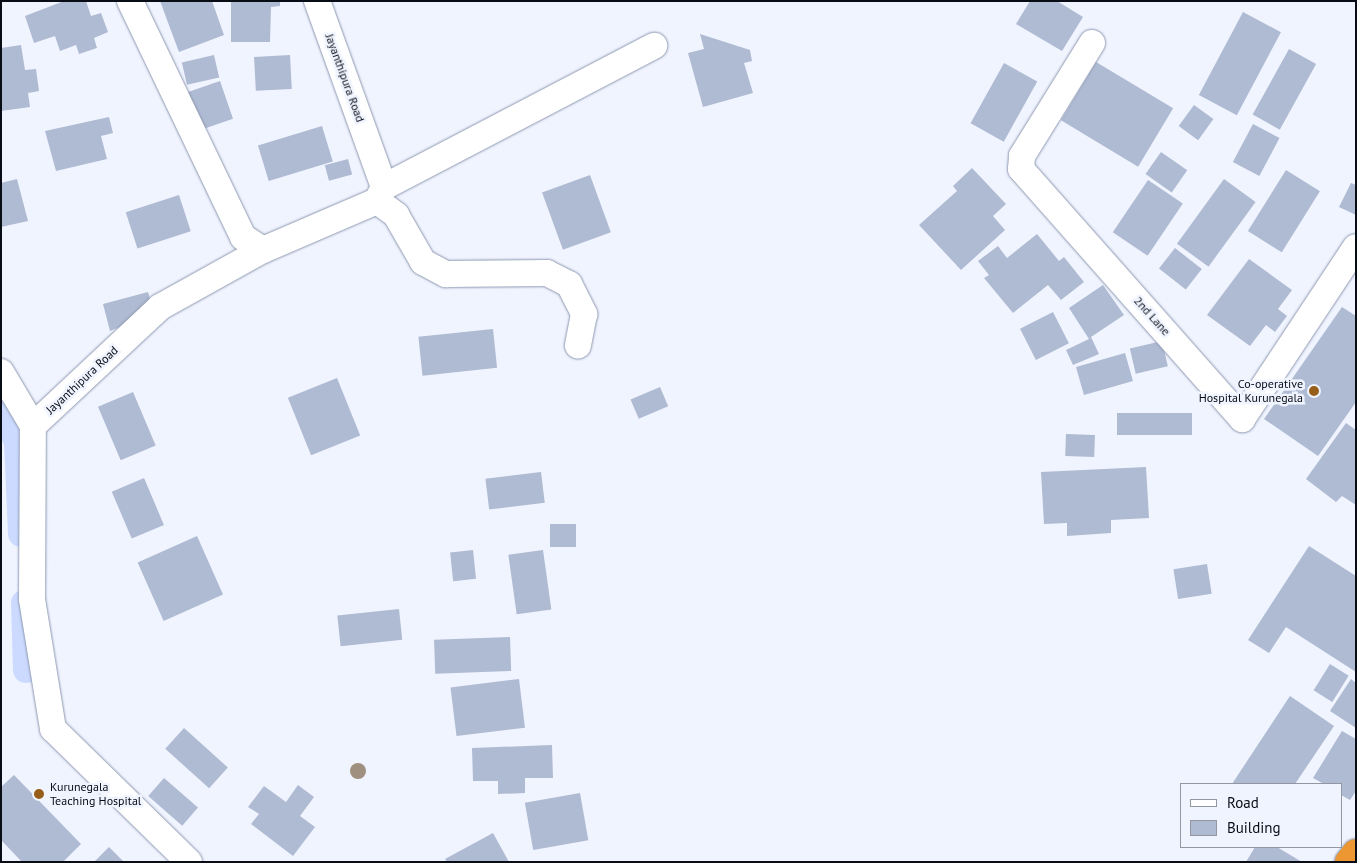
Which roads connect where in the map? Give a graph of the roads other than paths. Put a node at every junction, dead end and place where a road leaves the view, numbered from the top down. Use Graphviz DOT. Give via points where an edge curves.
graph roads {
  1 [pos="130,1"];
  2 [pos="317,1"];
  3 [pos="1092,43"];
  4 [pos="654,46"];
  5 [pos="380,194"];
  6 [pos="1356,247"];
  7 [pos="263,250"];
  8 [pos="578,345"];
  9 [pos="1,372"];
  10 [pos="33,426"];
  11 [pos="1356,853"];
  12 [pos="189,862"];
  13 [pos="1350,862"];
  1 -- 7 [label="street" via="243,237"];
  2 -- 5 [label="street, Jayanthipura Road"];
  3 -- 6 [label="street, 2nd Lane" via="1022,156 1021,169 1242,419"];
  4 -- 5 [label="street"];
  5 -- 7 [label="street, Jayanthipura Road"];
  5 -- 8 [label="street" via="423,262 446,274 547,273 569,284 584,314"];
  7 -- 10 [label="street, Jayanthipura Road" via="160,308"];
  9 -- 10 [label="street"];
  10 -- 12 [label="street" via="32,599 53,729"];
  11 -- 13 [label="highway"];
}
